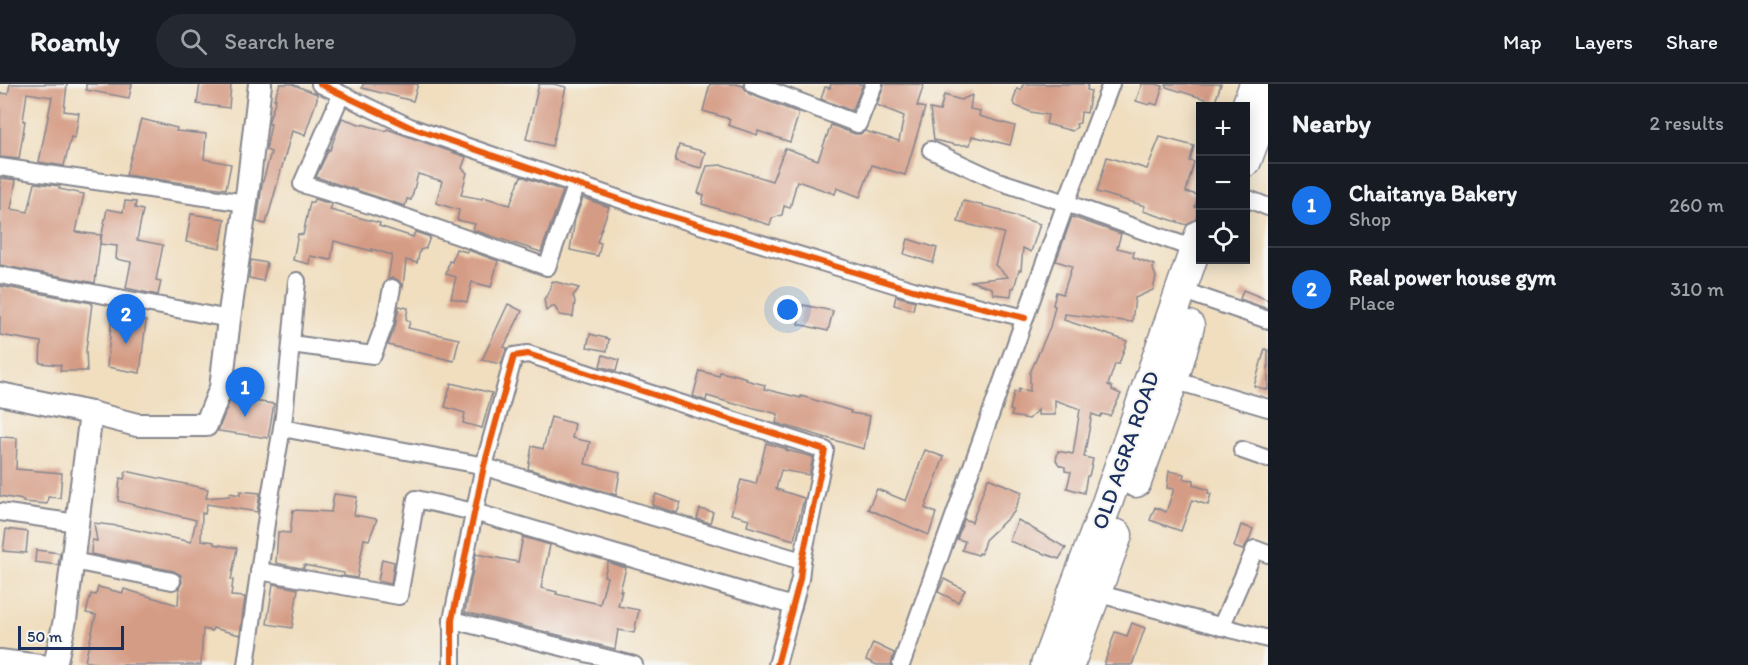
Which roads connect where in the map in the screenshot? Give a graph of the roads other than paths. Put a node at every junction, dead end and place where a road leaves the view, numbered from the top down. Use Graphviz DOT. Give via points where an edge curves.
graph roads {
  1 [pos="260,84"];
  2 [pos="320,84"];
  3 [pos="753,84"];
  4 [pos="874,84"];
  5 [pos="1255,84"];
  6 [pos="1108,85"];
  7 [pos="341,95"];
  8 [pos="1248,102"];
  9 [pos="1268,102"];
  10 [pos="931,150"];
  11 [pos="1247,156"];
  12 [pos="0,167"];
  13 [pos="577,184"];
  14 [pos="1250,200"];
  15 [pos="246,203"];
  16 [pos="1066,203"];
  17 [pos="1268,207"];
  18 [pos="1196,247"];
  19 [pos="1196,263"];
  20 [pos="1200,264"];
  21 [pos="0,276"];
  22 [pos="297,281"];
  23 [pos="392,288"];
  24 [pos="1198,296"];
  25 [pos="1025,318"];
  26 [pos="229,319"];
  27 [pos="1268,320"];
  28 [pos="291,344"];
  29 [pos="1173,380"];
  30 [pos="0,394"];
  31 [pos="1268,408"];
  32 [pos="91,413"];
  33 [pos="282,428"];
  34 [pos="1242,450"];
  35 [pos="1268,459"];
  36 [pos="483,466"];
  37 [pos="0,512"];
  38 [pos="474,512"];
  39 [pos="78,523"];
  40 [pos="1268,554"];
  41 [pos="73,561"];
  42 [pos="802,561"];
  43 [pos="259,572"];
  44 [pos="172,581"];
  45 [pos="1096,593"];
  46 [pos="793,606"];
  47 [pos="452,620"];
  48 [pos="1221,627"];
  49 [pos="1268,639"];
  50 [pos="0,658"];
  51 [pos="55,665"];
  52 [pos="246,665"];
  53 [pos="452,665"];
  54 [pos="634,665"];
  55 [pos="777,665"];
  56 [pos="901,665"];
  57 [pos="1046,665"];
  58 [pos="1069,665"];
  1 -- 15 [label="street"];
  2 -- 7 [label="street"];
  3 -- 4 [label="street" via="858,124"];
  5 -- 8 [label="highway"];
  6 -- 16 [label="street"];
  7 -- 13 [label="street" via="410,127"];
  7 -- 13 [label="street" via="302,184 547,267"];
  9 -- 11 [label="highway"];
  10 -- 16 [label="street" via="998,181"];
  12 -- 15 [label="street"];
  13 -- 25 [label="street" via="913,291"];
  14 -- 17 [label="street"];
  15 -- 26 [label="street"];
  16 -- 18 [label="street"];
  16 -- 25 [label="street"];
  19 -- 57 [label="highway, OLD AGRA ROAD"];
  20 -- 24 [label="highway"];
  21 -- 26 [label="street"];
  22 -- 28 [label="street"];
  23 -- 28 [label="street" via="373,355"];
  24 -- 27 [label="street"];
  24 -- 29 [label="highway"];
  25 -- 56 [label="street"];
  26 -- 32 [label="street" via="221,388 206,424 137,425"];
  28 -- 33 [label="street"];
  29 -- 31 [label="street"];
  29 -- 45 [label="highway"];
  30 -- 32 [label="street"];
  32 -- 39 [label="street"];
  33 -- 36 [label="street"];
  33 -- 43 [label="street"];
  34 -- 35 [label="street"];
  36 -- 38 [label="street"];
  36 -- 42 [label="street"];
  36 -- 42 [label="street" via="514,356 528,354 825,450"];
  37 -- 39 [label="street"];
  38 -- 43 [label="street" via="416,499 399,596"];
  38 -- 46 [label="street"];
  38 -- 47 [label="street"];
  39 -- 41 [label="street"];
  40 -- 48 [label="street" via="1255,549"];
  41 -- 44 [label="street"];
  41 -- 51 [label="street"];
  42 -- 46 [label="street"];
  43 -- 52 [label="street"];
  45 -- 48 [label="street"];
  45 -- 58 [label="highway"];
  46 -- 55 [label="street"];
  47 -- 53 [label="street"];
  47 -- 54 [label="street"];
  48 -- 49 [label="street"];
  50 -- 51 [label="street"];
}
